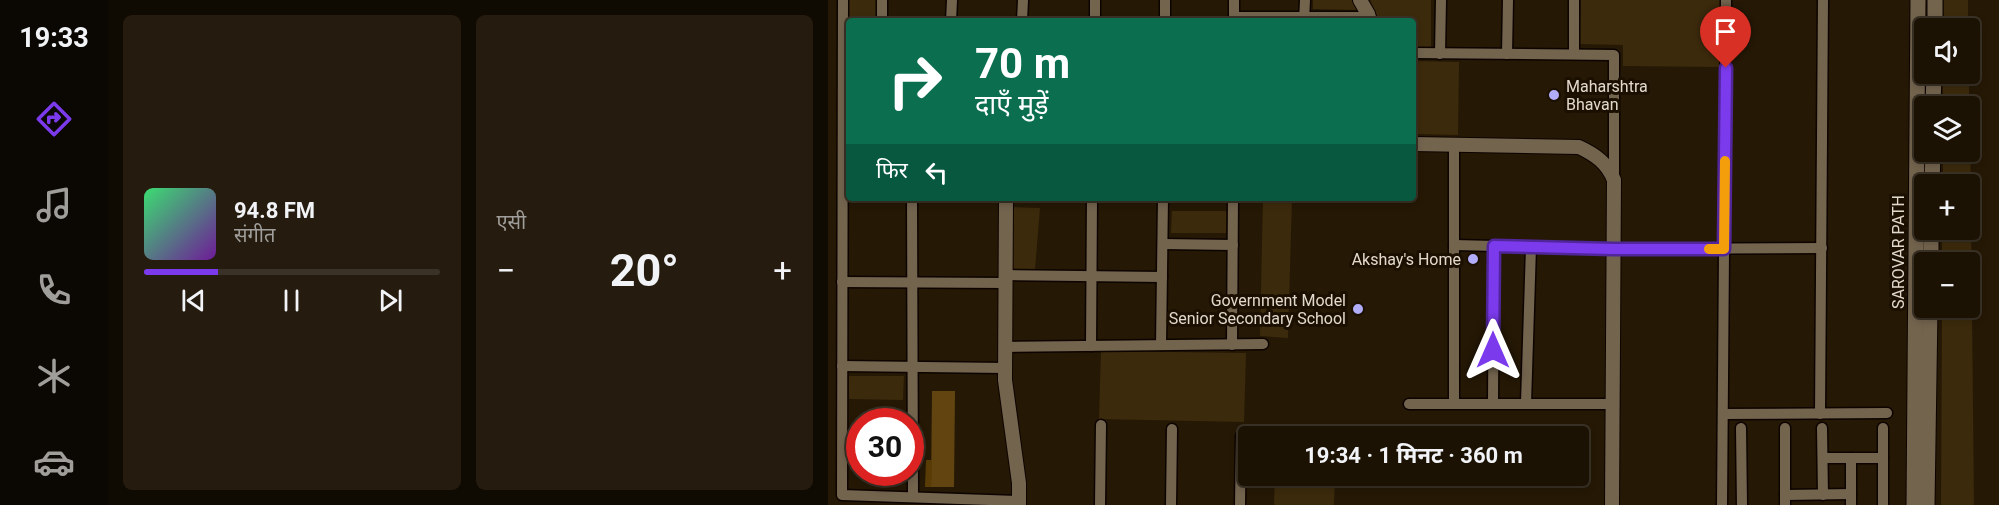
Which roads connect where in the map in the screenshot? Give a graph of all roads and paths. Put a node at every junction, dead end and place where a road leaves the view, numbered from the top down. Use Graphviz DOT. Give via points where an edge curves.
graph roads {
  1 [pos="843,0"];
  2 [pos="882,0"];
  3 [pos="951,0"];
  4 [pos="1023,0"];
  5 [pos="1095,0"];
  6 [pos="1165,0"];
  7 [pos="1234,0"];
  8 [pos="1305,0"];
  9 [pos="1360,0"];
  10 [pos="1441,0"];
  11 [pos="1508,0"];
  12 [pos="1574,0"];
  13 [pos="1726,0"];
  14 [pos="1823,0"];
  15 [pos="1918,0"];
  16 [pos="1935,0"];
  17 [pos="882,18"];
  18 [pos="951,18"];
  19 [pos="1022,18"];
  20 [pos="1095,18"];
  21 [pos="1165,18"];
  22 [pos="1234,18"];
  23 [pos="1304,18"];
  24 [pos="1369,18"];
  25 [pos="1935,18"];
  26 [pos="1416,53"];
  27 [pos="1440,54"];
  28 [pos="1507,54"];
  29 [pos="1574,54"];
  30 [pos="846,139"];
  31 [pos="1416,144"];
  32 [pos="1454,144"];
  33 [pos="1614,180"];
  34 [pos="912,201"];
  35 [pos="1006,201"];
  36 [pos="1092,201"];
  37 [pos="1163,201"];
  38 [pos="1233,201"];
  39 [pos="1163,244"];
  40 [pos="1233,245"];
  41 [pos="1454,245"];
  42 [pos="1494,246"];
  43 [pos="1531,247"];
  44 [pos="1822,248"];
  45 [pos="1613,249"];
  46 [pos="1724,249"];
  47 [pos="1092,276"];
  48 [pos="1162,277"];
  49 [pos="1006,279"];
  50 [pos="842,282"];
  51 [pos="913,282"];
  52 [pos="1930,318"];
  53 [pos="1263,344"];
  54 [pos="1161,345"];
  55 [pos="1232,345"];
  56 [pos="1091,346"];
  57 [pos="1005,347"];
  58 [pos="842,366"];
  59 [pos="913,367"];
  60 [pos="1005,369"];
  61 [pos="1454,403"];
  62 [pos="1493,403"];
  63 [pos="1526,403"];
  64 [pos="1409,404"];
  65 [pos="1614,404"];
  66 [pos="1887,413"];
  67 [pos="1723,414"];
  68 [pos="1820,414"];
  69 [pos="1101,425"];
  70 [pos="1741,428"];
  71 [pos="1785,428"];
  72 [pos="1822,428"];
  73 [pos="1883,428"];
  74 [pos="1172,429"];
  75 [pos="1823,458"];
  76 [pos="1851,458"];
  77 [pos="1883,458"];
  78 [pos="1240,486"];
  79 [pos="1823,495"];
  80 [pos="913,498"];
  81 [pos="1785,500"];
  82 [pos="1851,500"];
  83 [pos="1019,503"];
  84 [pos="1100,505"];
  85 [pos="1171,505"];
  86 [pos="1240,505"];
  87 [pos="1612,505"];
  88 [pos="1722,505"];
  89 [pos="1742,505"];
  90 [pos="1883,505"];
  91 [pos="1914,505"];
  92 [pos="1927,505"];
  1 -- 30 [label="street"];
  2 -- 17 [label="street"];
  3 -- 18 [label="street"];
  4 -- 19 [label="street"];
  5 -- 20 [label="street"];
  6 -- 21 [label="street"];
  7 -- 22 [label="street"];
  8 -- 23 [label="street"];
  9 -- 24 [label="street"];
  10 -- 27 [label="street"];
  11 -- 28 [label="street"];
  12 -- 29 [label="street"];
  13 -- 46 [label="street"];
  14 -- 44 [label="street"];
  15 -- 91 [label="main road, SAROVAR PATH"];
  16 -- 25 [label="main road"];
  26 -- 27 [label="street"];
  27 -- 28 [label="street"];
  28 -- 29 [label="street"];
  29 -- 33 [label="street" via="1614,55"];
  30 -- 50 [label="street"];
  31 -- 32 [label="street"];
  32 -- 33 [label="street" via="1579,147 1607,165"];
  32 -- 41 [label="street"];
  33 -- 45 [label="street"];
  34 -- 51 [label="street"];
  35 -- 49 [label="street"];
  36 -- 47 [label="street"];
  37 -- 39 [label="street"];
  38 -- 40 [label="street"];
  39 -- 40 [label="street"];
  39 -- 48 [label="street"];
  40 -- 55 [label="street"];
  41 -- 42 [label="street"];
  41 -- 61 [label="street"];
  42 -- 43 [label="street"];
  42 -- 62 [label="street"];
  43 -- 45 [label="street"];
  43 -- 63 [label="street"];
  44 -- 46 [label="street"];
  44 -- 68 [label="street"];
  45 -- 46 [label="street"];
  45 -- 65 [label="street"];
  46 -- 67 [label="street"];
  47 -- 48 [label="street"];
  47 -- 49 [label="street"];
  47 -- 56 [label="street"];
  48 -- 54 [label="street"];
  49 -- 51 [label="street"];
  49 -- 57 [label="street"];
  50 -- 51 [label="street"];
  50 -- 58 [label="street"];
  51 -- 59 [label="street"];
  52 -- 92 [label="main road, SAROVAR PATH"];
  53 -- 55 [label="street"];
  54 -- 55 [label="street"];
  54 -- 56 [label="street"];
  56 -- 57 [label="street"];
  57 -- 60 [label="street"];
  58 -- 59 [label="street"];
  58 -- 80 [label="street" via="842,495"];
  59 -- 60 [label="street"];
  59 -- 80 [label="street"];
  60 -- 83 [label="street"];
  61 -- 62 [label="street"];
  61 -- 64 [label="street"];
  62 -- 63 [label="street"];
  63 -- 65 [label="street"];
  65 -- 87 [label="street"];
  66 -- 68 [label="street"];
  67 -- 68 [label="street"];
  67 -- 88 [label="street"];
  69 -- 84 [label="street"];
  70 -- 89 [label="street"];
  71 -- 81 [label="street"];
  72 -- 75 [label="street"];
  73 -- 77 [label="street"];
  74 -- 85 [label="street"];
  75 -- 76 [label="street"];
  75 -- 79 [label="street"];
  76 -- 77 [label="street"];
  76 -- 82 [label="street"];
  77 -- 90 [label="street"];
  78 -- 86 [label="street"];
  79 -- 81 [label="street"];
  79 -- 82 [label="street"];
  80 -- 83 [label="street"];
}
